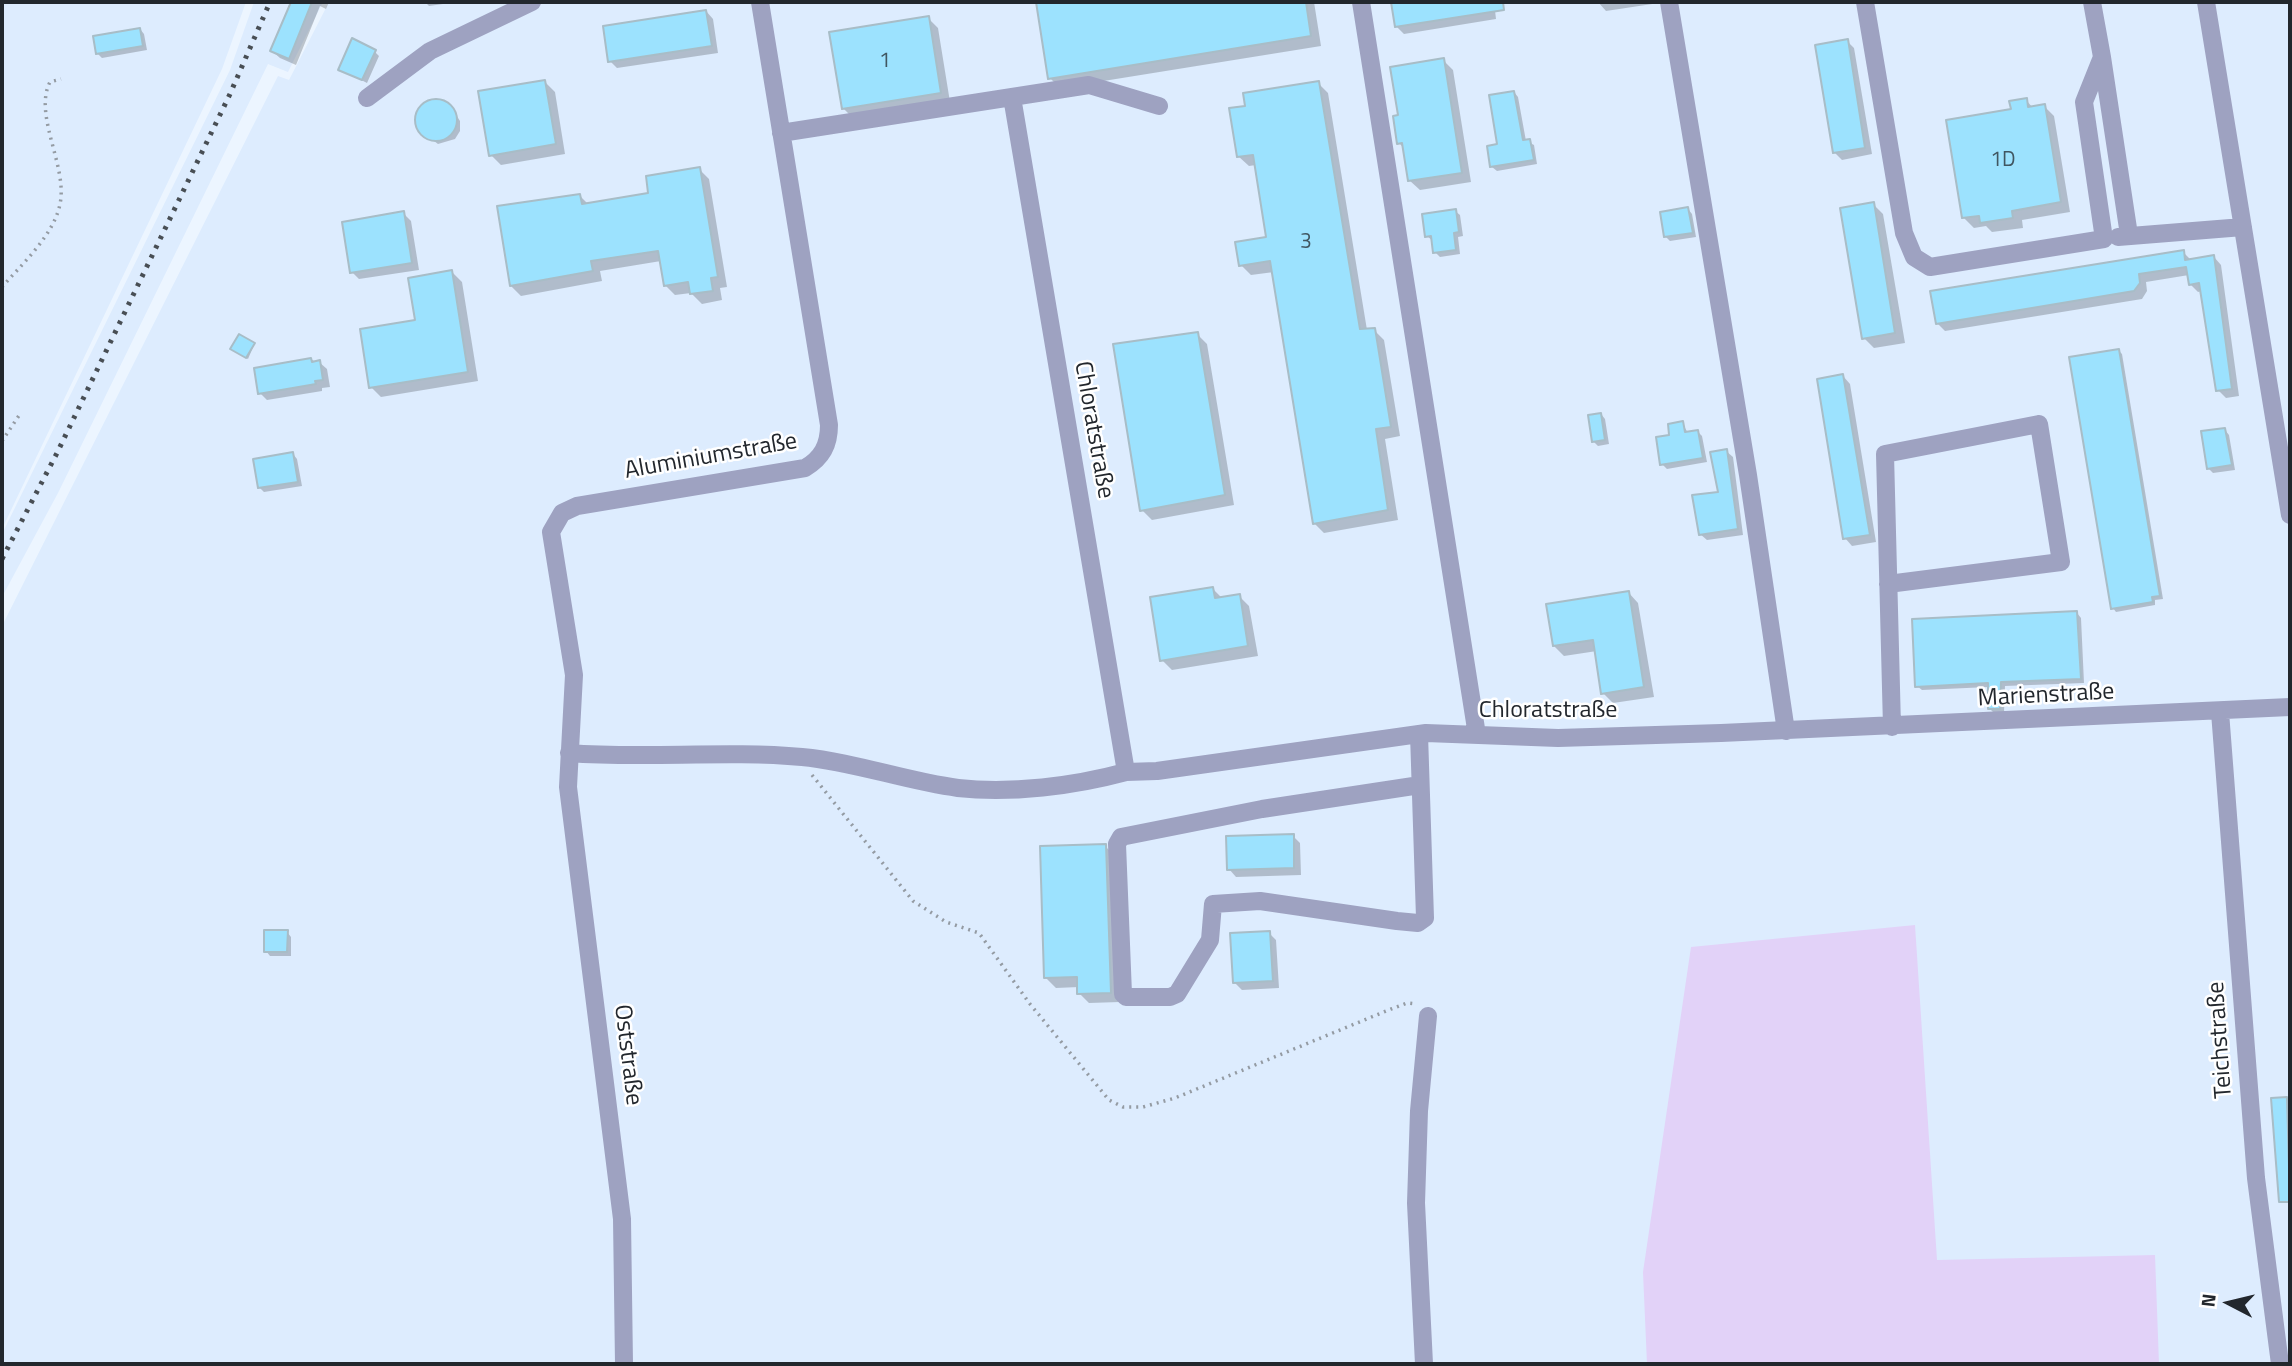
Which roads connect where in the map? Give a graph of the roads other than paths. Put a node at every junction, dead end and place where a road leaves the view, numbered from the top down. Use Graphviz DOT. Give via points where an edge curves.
graph roads {
  1 [pos="533,2"];
  2 [pos="760,2"];
  3 [pos="1361,2"];
  4 [pos="1669,2"];
  5 [pos="1865,2"];
  6 [pos="2092,2"];
  7 [pos="2206,2"];
  8 [pos="2102,57"];
  9 [pos="1012,97"];
  10 [pos="367,98"];
  11 [pos="1159,106"];
  12 [pos="781,134"];
  13 [pos="2243,228"];
  14 [pos="2129,235"];
  15 [pos="2104,239"];
  16 [pos="2290,515"];
  17 [pos="1888,584"];
  18 [pos="2290,707"];
  19 [pos="2220,712"];
  20 [pos="1892,727"];
  21 [pos="1804,730"];
  22 [pos="1786,731"];
  23 [pos="1419,734"];
  24 [pos="1477,735"];
  25 [pos="569,753"];
  26 [pos="1126,772"];
  27 [pos="1420,785"];
  28 [pos="1428,1016"];
  29 [pos="624,1364"];
  30 [pos="1424,1364"];
  31 [pos="2280,1364"];
  1 -- 10 [label="street" via="430,51"];
  2 -- 12 [label="street, Aluminiumstraße"];
  3 -- 24 [label="street"];
  4 -- 22 [label="street"];
  5 -- 15 [label="street" via="1904,233 1914,257 1930,267"];
  6 -- 8 [label="street"];
  7 -- 13 [label="street"];
  8 -- 14 [label="street"];
  8 -- 15 [label="street" via="2084,102"];
  9 -- 11 [label="street" via="1089,85"];
  9 -- 12 [label="street"];
  9 -- 26 [label="street, Chloratstraße"];
  12 -- 25 [label="street, Aluminiumstraße" via="829,425 828,442 820,456 804,468 584,505 557,519 551,539 574,675"];
  13 -- 14 [label="street"];
  13 -- 16 [label="street"];
  14 -- 15 [label="street"];
  17 -- 17 [label="street" via="2062,562 2039,424 1885,454"];
  17 -- 20 [label="street"];
  18 -- 19 [label="street, Marienstraße"];
  19 -- 20 [label="street, Marienstraße"];
  19 -- 31 [label="street, Teichstraße" via="2256,1178"];
  20 -- 21 [label="street, Marienstraße"];
  21 -- 22 [label="street, Chloratstraße"];
  22 -- 24 [label="street, Chloratstraße" via="1558,738"];
  23 -- 24 [label="street, Chloratstraße"];
  23 -- 26 [label="street, Chloratstraße"];
  23 -- 27 [label="street"];
  25 -- 26 [label="street, Chloratstraße" via="798,757 981,789 1055,784"];
  25 -- 29 [label="street, Oststraße" via="568,787 621,1198"];
  27 -- 27 [label="street" via="1425,918 1418,923 1260,901 1213,904 1210,940 1177,994 1123,994 1117,844 1121,837"];
  28 -- 30 [label="street" via="1416,1203"];
}
